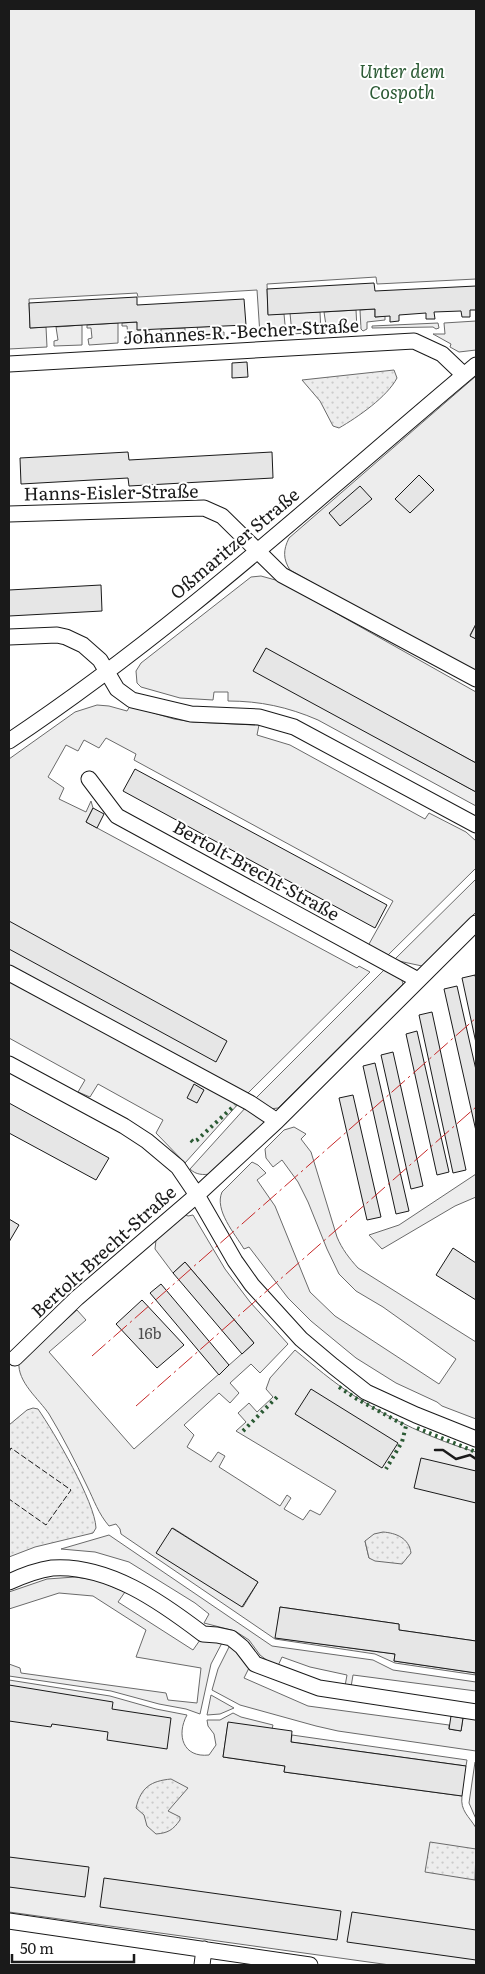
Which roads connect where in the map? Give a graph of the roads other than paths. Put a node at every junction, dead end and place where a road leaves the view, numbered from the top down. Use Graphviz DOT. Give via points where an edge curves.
graph roads {
  1 [pos="9,364"];
  2 [pos="476,365"];
  3 [pos="464,375"];
  4 [pos="9,514"];
  5 [pos="258,551"];
  6 [pos="9,638"];
  7 [pos="107,672"];
  8 [pos="476,679"];
  9 [pos="9,741"];
  10 [pos="89,779"];
  11 [pos="476,825"];
  12 [pos="476,923"];
  13 [pos="9,973"];
  14 [pos="418,980"];
  15 [pos="9,1064"];
  16 [pos="277,1121"];
  17 [pos="197,1195"];
  18 [pos="15,1358"];
  19 [pos="476,1439"];
  20 [pos="9,1582"];
  21 [pos="476,1712"];
  22 [pos="9,1921"];
  23 [pos="204,1949"];
  24 [pos="202,1965"];
  25 [pos="310,1965"];
  1 -- 3 [label="street, Johannes-R.-Becher-Straße" via="414,341 442,354"];
  2 -- 3 [label="street, Oßmaritzer Straße"];
  3 -- 5 [label="street, Oßmaritzer Straße"];
  4 -- 5 [label="street, Hanns-Eisler-Straße" via="204,508 222,516"];
  5 -- 7 [label="street, Oßmaritzer Straße"];
  5 -- 8 [label="street" via="282,575"];
  6 -- 7 [label="street" via="66,637 85,647 100,660"];
  7 -- 9 [label="street, Oßmaritzer Straße"];
  7 -- 11 [label="street" via="117,689 132,700 191,714 260,717 294,727"];
  10 -- 14 [label="street, Bertolt-Brecht-Straße" via="117,816"];
  12 -- 14 [label="street, Bertolt-Brecht-Straße"];
  13 -- 16 [label="street" via="250,1103"];
  14 -- 16 [label="street, Bertolt-Brecht-Straße"];
  15 -- 17 [label="street, Bertolt-Brecht-Straße" via="148,1141 178,1167"];
  16 -- 17 [label="street, Bertolt-Brecht-Straße"];
  17 -- 18 [label="street, Bertolt-Brecht-Straße" via="77,1298"];
  17 -- 19 [label="street" via="252,1286 301,1340 366,1392"];
  20 -- 21 [label="street" via="51,1568 102,1574 124,1582 203,1634 231,1638 254,1664 319,1688"];
  22 -- 23 [label="street"];
  23 -- 24 [label="street"];
  23 -- 25 [label="street"];
}
